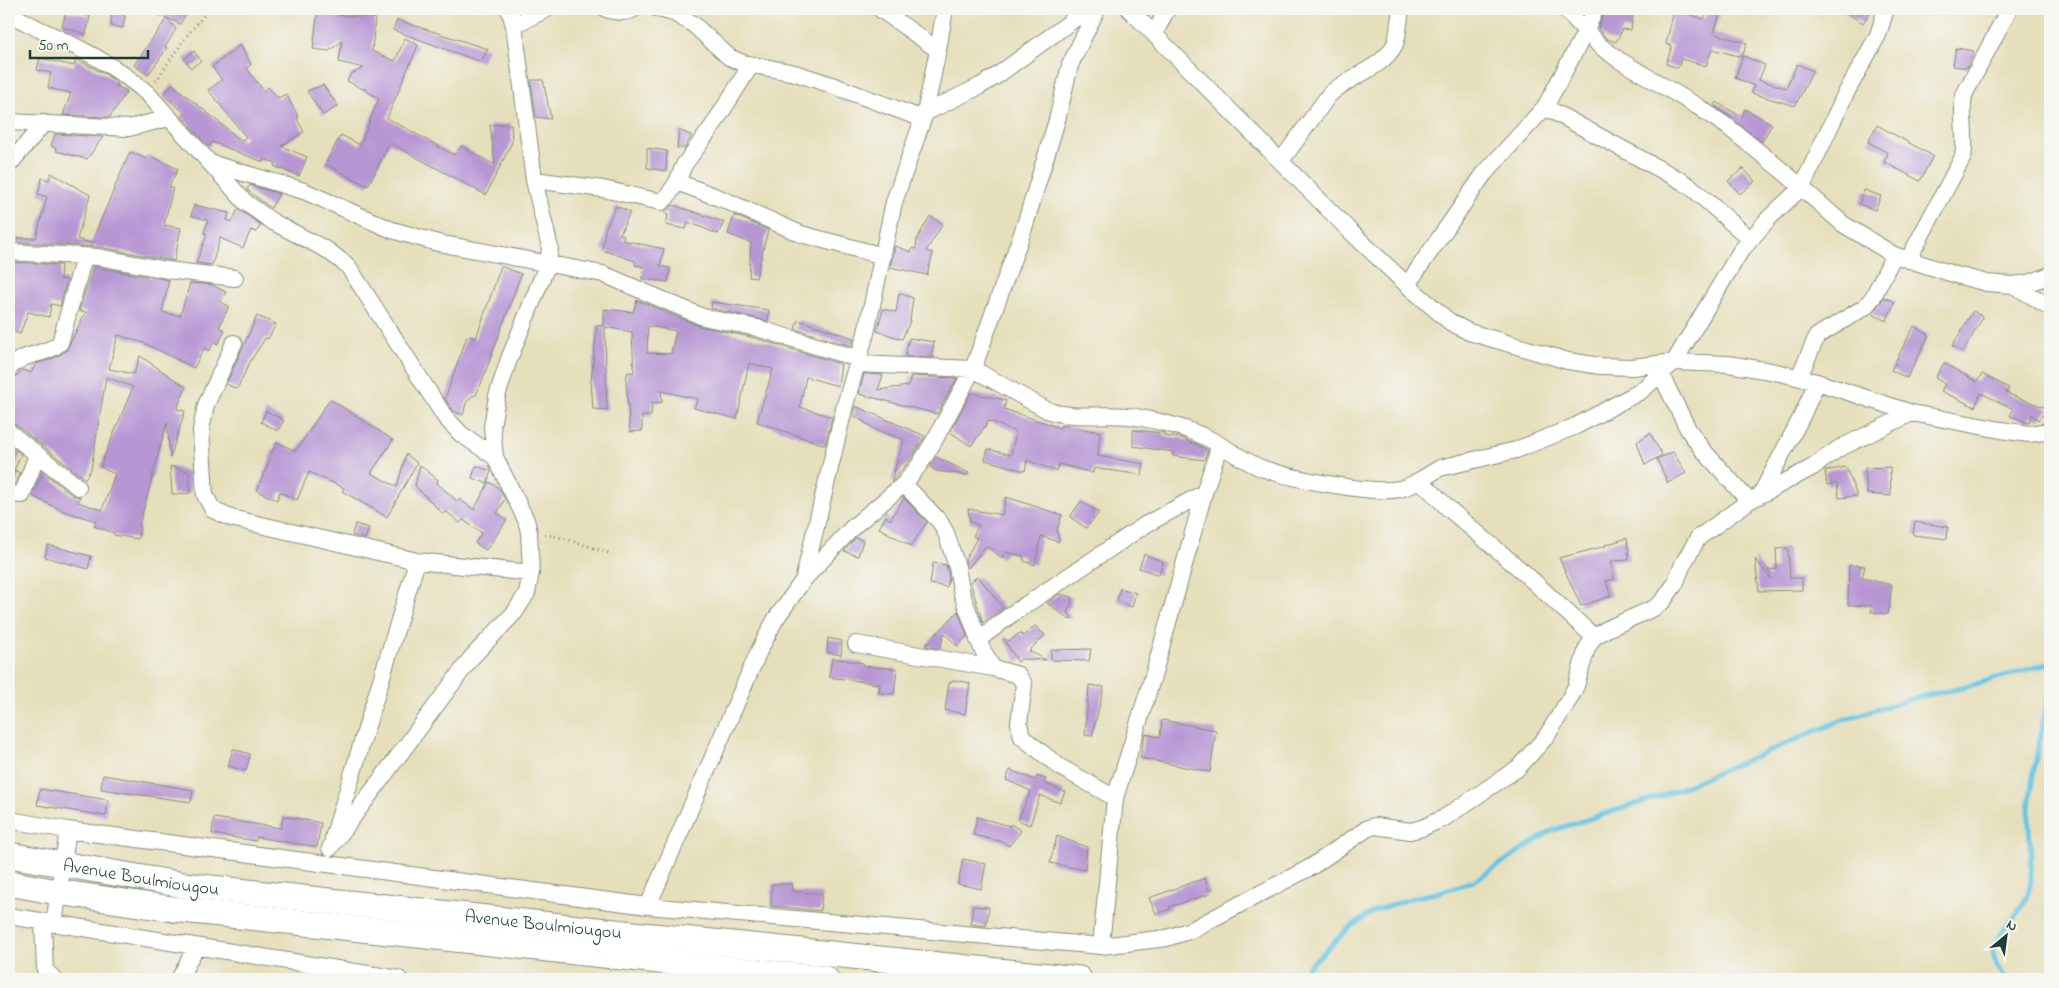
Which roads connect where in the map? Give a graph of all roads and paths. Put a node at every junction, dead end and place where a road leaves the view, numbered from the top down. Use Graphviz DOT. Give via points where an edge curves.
graph roads {
  1 [pos="209,9"];
  2 [pos="509,9"];
  3 [pos="547,9"];
  4 [pos="606,9"];
  5 [pos="634,9"];
  6 [pos="658,9"];
  7 [pos="880,9"];
  8 [pos="945,9"];
  9 [pos="1088,9"];
  10 [pos="1097,9"];
  11 [pos="1129,9"];
  12 [pos="1167,9"];
  13 [pos="1401,9"];
  14 [pos="1565,9"];
  15 [pos="1594,9"];
  16 [pos="1886,9"];
  17 [pos="2009,9"];
  18 [pos="9,15"];
  19 [pos="29,17"];
  20 [pos="514,25"];
  21 [pos="1586,31"];
  22 [pos="1155,33"];
  23 [pos="938,50"];
  24 [pos="751,65"];
  25 [pos="148,94"];
  26 [pos="1545,108"];
  27 [pos="924,116"];
  28 [pos="169,118"];
  29 [pos="9,122"];
  30 [pos="44,123"];
  31 [pos="1281,160"];
  32 [pos="210,163"];
  33 [pos="9,164"];
  34 [pos="534,180"];
  35 [pos="677,182"];
  36 [pos="1802,187"];
  37 [pos="1750,239"];
  38 [pos="9,252"];
  39 [pos="883,256"];
  40 [pos="84,257"];
  41 [pos="1901,257"];
  42 [pos="548,263"];
  43 [pos="2050,275"];
  44 [pos="235,278"];
  45 [pos="1407,285"];
  46 [pos="2013,285"];
  47 [pos="2050,307"];
  48 [pos="234,343"];
  49 [pos="858,361"];
  50 [pos="1674,362"];
  51 [pos="9,369"];
  52 [pos="973,369"];
  53 [pos="1661,375"];
  54 [pos="1799,377"];
  55 [pos="1817,382"];
  56 [pos="1912,413"];
  57 [pos="2050,431"];
  58 [pos="9,432"];
  59 [pos="1220,445"];
  60 [pos="37,455"];
  61 [pos="495,457"];
  62 [pos="1420,480"];
  63 [pos="904,484"];
  64 [pos="78,487"];
  65 [pos="1204,493"];
  66 [pos="9,494"];
  67 [pos="1755,498"];
  68 [pos="529,532"];
  69 [pos="612,554"];
  70 [pos="417,562"];
  71 [pos="531,573"];
  72 [pos="804,579"];
  73 [pos="1594,637"];
  74 [pos="978,640"];
  75 [pos="856,644"];
  76 [pos="993,668"];
  77 [pos="1115,798"];
  78 [pos="9,820"];
  79 [pos="68,830"];
  80 [pos="9,855"];
  81 [pos="328,856"];
  82 [pos="63,864"];
  83 [pos="9,883"];
  84 [pos="57,892"];
  85 [pos="648,906"];
  86 [pos="9,916"];
  87 [pos="48,923"];
  88 [pos="1101,946"];
  89 [pos="196,947"];
  90 [pos="54,979"];
  91 [pos="179,979"];
  92 [pos="399,979"];
  93 [pos="826,979"];
  94 [pos="1079,979"];
  1 -- 25 [label="path" via="164,66"];
  2 -- 20 [label="street"];
  3 -- 20 [label="street"];
  4 -- 5 [label="street" via="616,12"];
  6 -- 24 [label="street" via="674,13 693,24 728,56"];
  7 -- 23 [label="street"];
  8 -- 23 [label="street"];
  9 -- 27 [label="street" via="998,75"];
  10 -- 52 [label="street" via="1070,65 1024,228"];
  11 -- 22 [label="street"];
  12 -- 22 [label="street"];
  13 -- 31 [label="street" via="1397,39 1389,52 1329,94"];
  14 -- 21 [label="street"];
  15 -- 21 [label="street"];
  16 -- 36 [label="street" via="1878,35 1845,95"];
  17 -- 41 [label="street" via="1964,95 1963,157"];
  18 -- 19 [label="street"];
  19 -- 25 [label="street" via="118,70"];
  20 -- 34 [label="street"];
  21 -- 26 [label="street"];
  21 -- 36 [label="street" via="1619,60 1728,128"];
  22 -- 31 [label="street"];
  23 -- 27 [label="street"];
  24 -- 27 [label="street" via="795,73"];
  24 -- 35 [label="street" via="684,165"];
  25 -- 28 [label="street"];
  26 -- 37 [label="street" via="1691,187"];
  26 -- 45 [label="street" via="1484,174"];
  27 -- 39 [label="street" via="894,202"];
  28 -- 30 [label="street" via="129,128"];
  28 -- 32 [label="street"];
  29 -- 30 [label="street"];
  30 -- 33 [label="street"];
  31 -- 45 [label="street"];
  32 -- 42 [label="street" via="304,192 392,230 438,243"];
  32 -- 61 [label="street" via="245,202 273,222 327,250 348,266 445,417 461,434"];
  34 -- 35 [label="street" via="603,189 660,202 668,197"];
  34 -- 42 [label="street" via="550,248"];
  35 -- 39 [label="street" via="801,234"];
  36 -- 37 [label="street"];
  36 -- 41 [label="street" via="1843,224"];
  37 -- 50 [label="street"];
  38 -- 40 [label="street"];
  39 -- 49 [label="street"];
  40 -- 44 [label="street"];
  40 -- 51 [label="street" via="60,343 55,348 19,360"];
  41 -- 46 [label="street" via="1986,283"];
  41 -- 54 [label="street" via="1865,307 1817,336"];
  42 -- 49 [label="street" via="603,274 703,317 757,328"];
  42 -- 61 [label="street" via="497,396 492,427"];
  43 -- 46 [label="street"];
  45 -- 50 [label="street" via="1450,322 1469,332 1568,361 1632,367"];
  46 -- 47 [label="street"];
  48 -- 70 [label="street" via="206,405 201,430 205,495 213,510 231,518"];
  49 -- 52 [label="street"];
  49 -- 72 [label="street"];
  50 -- 53 [label="street"];
  50 -- 54 [label="street" via="1728,364"];
  52 -- 59 [label="street" via="1059,414 1141,418 1186,430"];
  52 -- 63 [label="street" via="934,441"];
  53 -- 62 [label="street" via="1641,391 1576,426 1516,450 1440,468"];
  53 -- 67 [label="street" via="1702,449"];
  54 -- 55 [label="street"];
  55 -- 56 [label="street"];
  55 -- 67 [label="street" via="1802,416"];
  56 -- 57 [label="street" via="2029,434"];
  56 -- 67 [label="street" via="1842,446 1813,468"];
  58 -- 60 [label="street"];
  59 -- 62 [label="street" via="1264,469 1340,486 1388,491 1399,490"];
  59 -- 65 [label="street"];
  60 -- 64 [label="street"];
  60 -- 66 [label="street" via="22,495"];
  61 -- 68 [label="street"];
  62 -- 73 [label="street"];
  63 -- 72 [label="street" via="853,527"];
  63 -- 74 [label="street" via="940,522 946,534"];
  65 -- 74 [label="street" via="1145,526"];
  65 -- 77 [label="street"];
  67 -- 73 [label="street" via="1698,538 1663,601"];
  68 -- 69 [label="path" via="566,539"];
  68 -- 71 [label="street"];
  70 -- 71 [label="street"];
  70 -- 81 [label="street"];
  71 -- 81 [label="street" via="527,594 515,612 472,657"];
  72 -- 85 [label="street" via="775,620 759,651"];
  73 -- 88 [label="street" via="1570,698 1529,758 1444,818 1410,831 1368,828 1311,867 1191,930 1167,938"];
  74 -- 76 [label="street"];
  75 -- 76 [label="street"];
  76 -- 77 [label="street" via="1022,678 1019,723 1022,736 1060,767"];
  77 -- 88 [label="street"];
  78 -- 79 [label="street"];
  79 -- 81 [label="street"];
  79 -- 82 [label="street"];
  80 -- 82 [label="highway, Avenue Boulmiougou"];
  81 -- 85 [label="street"];
  82 -- 84 [label="street"];
  82 -- 94 [label="highway, Avenue Boulmiougou" via="194,886"];
  83 -- 84 [label="highway, Avenue Boulmiougou"];
  84 -- 87 [label="street"];
  84 -- 93 [label="highway, Avenue Boulmiougou" via="183,910"];
  85 -- 88 [label="street"];
  86 -- 87 [label="street"];
  87 -- 89 [label="street"];
  87 -- 90 [label="street" via="45,970"];
  89 -- 91 [label="street"];
  89 -- 92 [label="street"];
}
